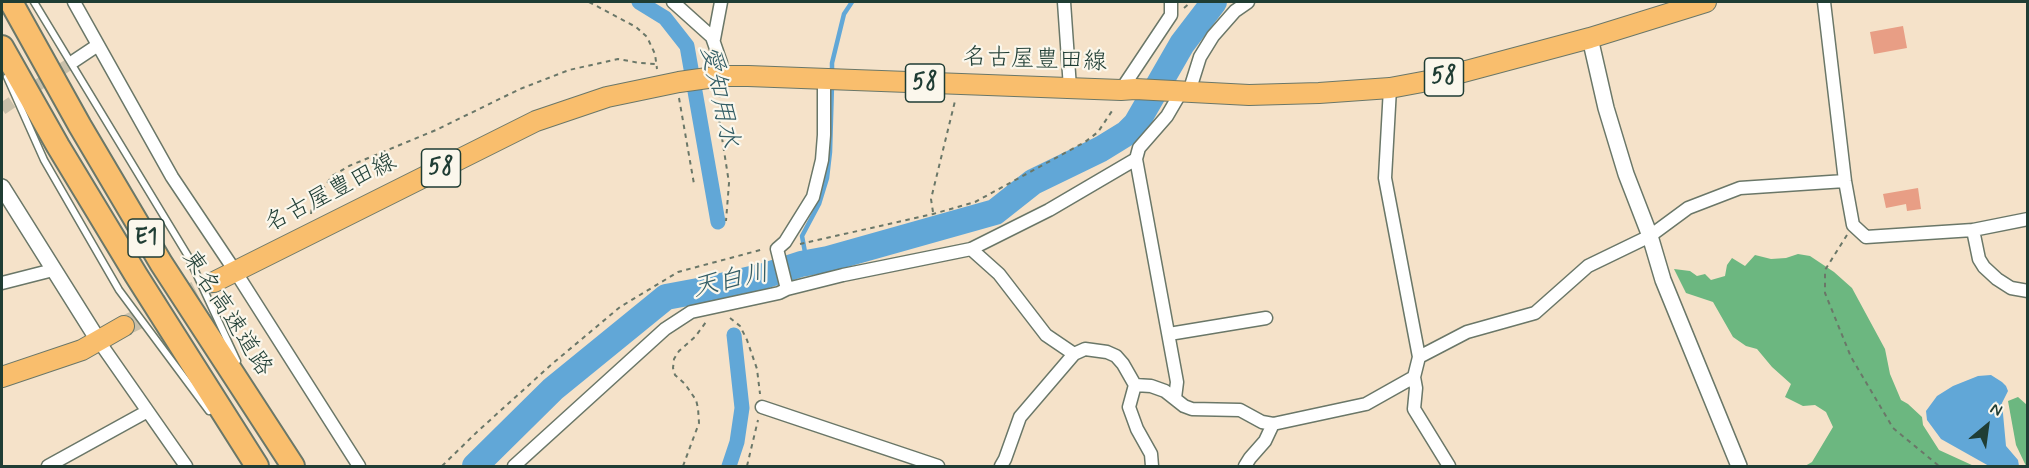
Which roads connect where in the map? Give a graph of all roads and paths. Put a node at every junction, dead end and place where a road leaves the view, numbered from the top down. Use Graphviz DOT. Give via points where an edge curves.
graph roads {
  1 [pos="11,2"];
  2 [pos="34,2"];
  3 [pos="74,2"];
  4 [pos="589,2"];
  5 [pos="673,2"];
  6 [pos="721,2"];
  7 [pos="1064,2"];
  8 [pos="1171,2"];
  9 [pos="1248,2"];
  10 [pos="1706,2"];
  11 [pos="1824,2"];
  12 [pos="712,37"];
  13 [pos="1590,38"];
  14 [pos="98,45"];
  15 [pos="2,47"];
  16 [pos="74,61"];
  17 [pos="656,63"];
  18 [pos="2,65"];
  19 [pos="718,77"];
  20 [pos="824,79"];
  21 [pos="671,84"];
  22 [pos="960,84"];
  23 [pos="1070,88"];
  24 [pos="1390,88"];
  25 [pos="1128,89"];
  26 [pos="1181,92"];
  27 [pos="1136,159"];
  28 [pos="1845,181"];
  29 [pos="694,184"];
  30 [pos="2,187"];
  31 [pos="933,214"];
  32 [pos="2028,219"];
  33 [pos="726,222"];
  34 [pos="1853,225"];
  35 [pos="315,230"];
  36 [pos="1973,230"];
  37 [pos="1650,236"];
  38 [pos="781,245"];
  39 [pos="970,249"];
  40 [pos="53,270"];
  41 [pos="235,271"];
  42 [pos="214,282"];
  43 [pos="2,283"];
  44 [pos="787,289"];
  45 [pos="2028,291"];
  46 [pos="725,304"];
  47 [pos="706,307"];
  48 [pos="1266,318"];
  49 [pos="124,326"];
  50 [pos="1169,334"];
  51 [pos="98,340"];
  52 [pos="1074,354"];
  53 [pos="1419,357"];
  54 [pos="242,372"];
  55 [pos="2,377"];
  56 [pos="1414,377"];
  57 [pos="247,382"];
  58 [pos="1135,385"];
  59 [pos="1175,398"];
  60 [pos="762,407"];
  61 [pos="146,412"];
  62 [pos="216,420"];
  63 [pos="1274,424"];
  64 [pos="272,435"];
  65 [pos="230,439"];
  66 [pos="48,466"];
  67 [pos="186,466"];
  68 [pos="251,466"];
  69 [pos="257,466"];
  70 [pos="293,466"];
  71 [pos="359,466"];
  72 [pos="442,466"];
  73 [pos="514,466"];
  74 [pos="683,466"];
  75 [pos="747,466"];
  76 [pos="938,466"];
  77 [pos="1001,466"];
  78 [pos="1152,466"];
  79 [pos="1245,466"];
  80 [pos="1449,466"];
  81 [pos="1739,466"];
  82 [pos="1939,466"];
  1 -- 64 [label="highway, 東名高速道路 / E1" via="161,263"];
  2 -- 54 [label="lane" via="188,256"];
  3 -- 14 [label="street"];
  4 -- 17 [label="path" via="636,27 646,38"];
  5 -- 12 [label="street"];
  6 -- 12 [label="street"];
  7 -- 23 [label="street"];
  8 -- 25 [label="street" via="1171,15"];
  9 -- 26 [label="street" via="1213,36"];
  10 -- 13 [label="main road, 名古屋豊田線 / 58"];
  11 -- 28 [label="street"];
  12 -- 19 [label="street" via="721,63"];
  13 -- 24 [label="main road, 名古屋豊田線 / 58"];
  13 -- 37 [label="street" via="1606,108"];
  14 -- 16 [label="street"];
  14 -- 41 [label="street" via="172,177"];
  15 -- 69 [label="highway, E1" via="130,265"];
  17 -- 21 [label="path"];
  17 -- 35 [label="path" via="618,59 569,70 349,166 332,176 312,205"];
  18 -- 62 [label="lane" via="44,160 119,290"];
  19 -- 20 [label="main road, 名古屋豊田線 / 58"];
  19 -- 21 [label="main road, 名古屋豊田線 / 58"];
  19 -- 33 [label="path" via="718,112 729,183"];
  20 -- 22 [label="main road, 名古屋豊田線 / 58"];
  20 -- 38 [label="street" via="824,135 818,178 813,197"];
  21 -- 29 [label="path"];
  21 -- 35 [label="main road, 名古屋豊田線 / 58" via="607,97 536,121"];
  22 -- 23 [label="main road, 名古屋豊田線 / 58"];
  22 -- 31 [label="path" via="931,200"];
  23 -- 25 [label="main road, 名古屋豊田線 / 58"];
  24 -- 26 [label="main road, 名古屋豊田線 / 58" via="1249,95"];
  24 -- 53 [label="street" via="1384,178"];
  25 -- 26 [label="main road, 名古屋豊田線 / 58"];
  25 -- 31 [label="path" via="1098,132 1085,142 975,202"];
  26 -- 27 [label="street" via="1167,116 1139,148"];
  27 -- 39 [label="street" via="1049,210"];
  27 -- 50 [label="street"];
  28 -- 34 [label="street"];
  28 -- 37 [label="street" via="1740,188 1688,208"];
  30 -- 40 [label="street"];
  31 -- 38 [label="path"];
  32 -- 36 [label="street"];
  34 -- 36 [label="street" via="1866,237"];
  34 -- 82 [label="path" via="1826,270 1825,293 1851,357 1893,428"];
  35 -- 41 [label="main road, 名古屋豊田線 / 58"];
  36 -- 45 [label="street" via="1984,267 2011,288"];
  37 -- 53 [label="street" via="1588,266 1535,313 1467,332"];
  37 -- 81 [label="street" via="1663,280"];
  38 -- 44 [label="street"];
  38 -- 72 [label="path" via="678,272 620,307"];
  39 -- 44 [label="street"];
  39 -- 52 [label="street" via="999,274 1046,334"];
  40 -- 43 [label="street"];
  40 -- 51 [label="street"];
  41 -- 42 [label="main road, 名古屋豊田線 / 58"];
  41 -- 71 [label="street"];
  44 -- 46 [label="street"];
  46 -- 47 [label="street"];
  46 -- 60 [label="path" via="751,350"];
  47 -- 73 [label="street" via="665,328"];
  47 -- 74 [label="path" via="708,317 703,328 674,359 675,375 685,384 698,408 699,423"];
  48 -- 50 [label="street"];
  49 -- 51 [label="main road"];
  50 -- 59 [label="street" via="1177,382"];
  51 -- 55 [label="main road" via="82,350"];
  51 -- 61 [label="street"];
  52 -- 58 [label="street" via="1085,349 1116,356"];
  52 -- 77 [label="street" via="1020,417"];
  53 -- 56 [label="street"];
  56 -- 63 [label="street" via="1366,404"];
  56 -- 80 [label="street" via="1414,409"];
  57 -- 64 [label="lane"];
  58 -- 59 [label="street" via="1151,386"];
  58 -- 78 [label="street" via="1129,407 1151,454"];
  59 -- 63 [label="street" via="1192,409 1240,410"];
  60 -- 75 [label="path"];
  60 -- 76 [label="street"];
  61 -- 66 [label="street"];
  61 -- 67 [label="street"];
  63 -- 79 [label="street"];
  64 -- 70 [label="highway, 東名高速道路 / E1"];
  65 -- 68 [label="lane"];
}
